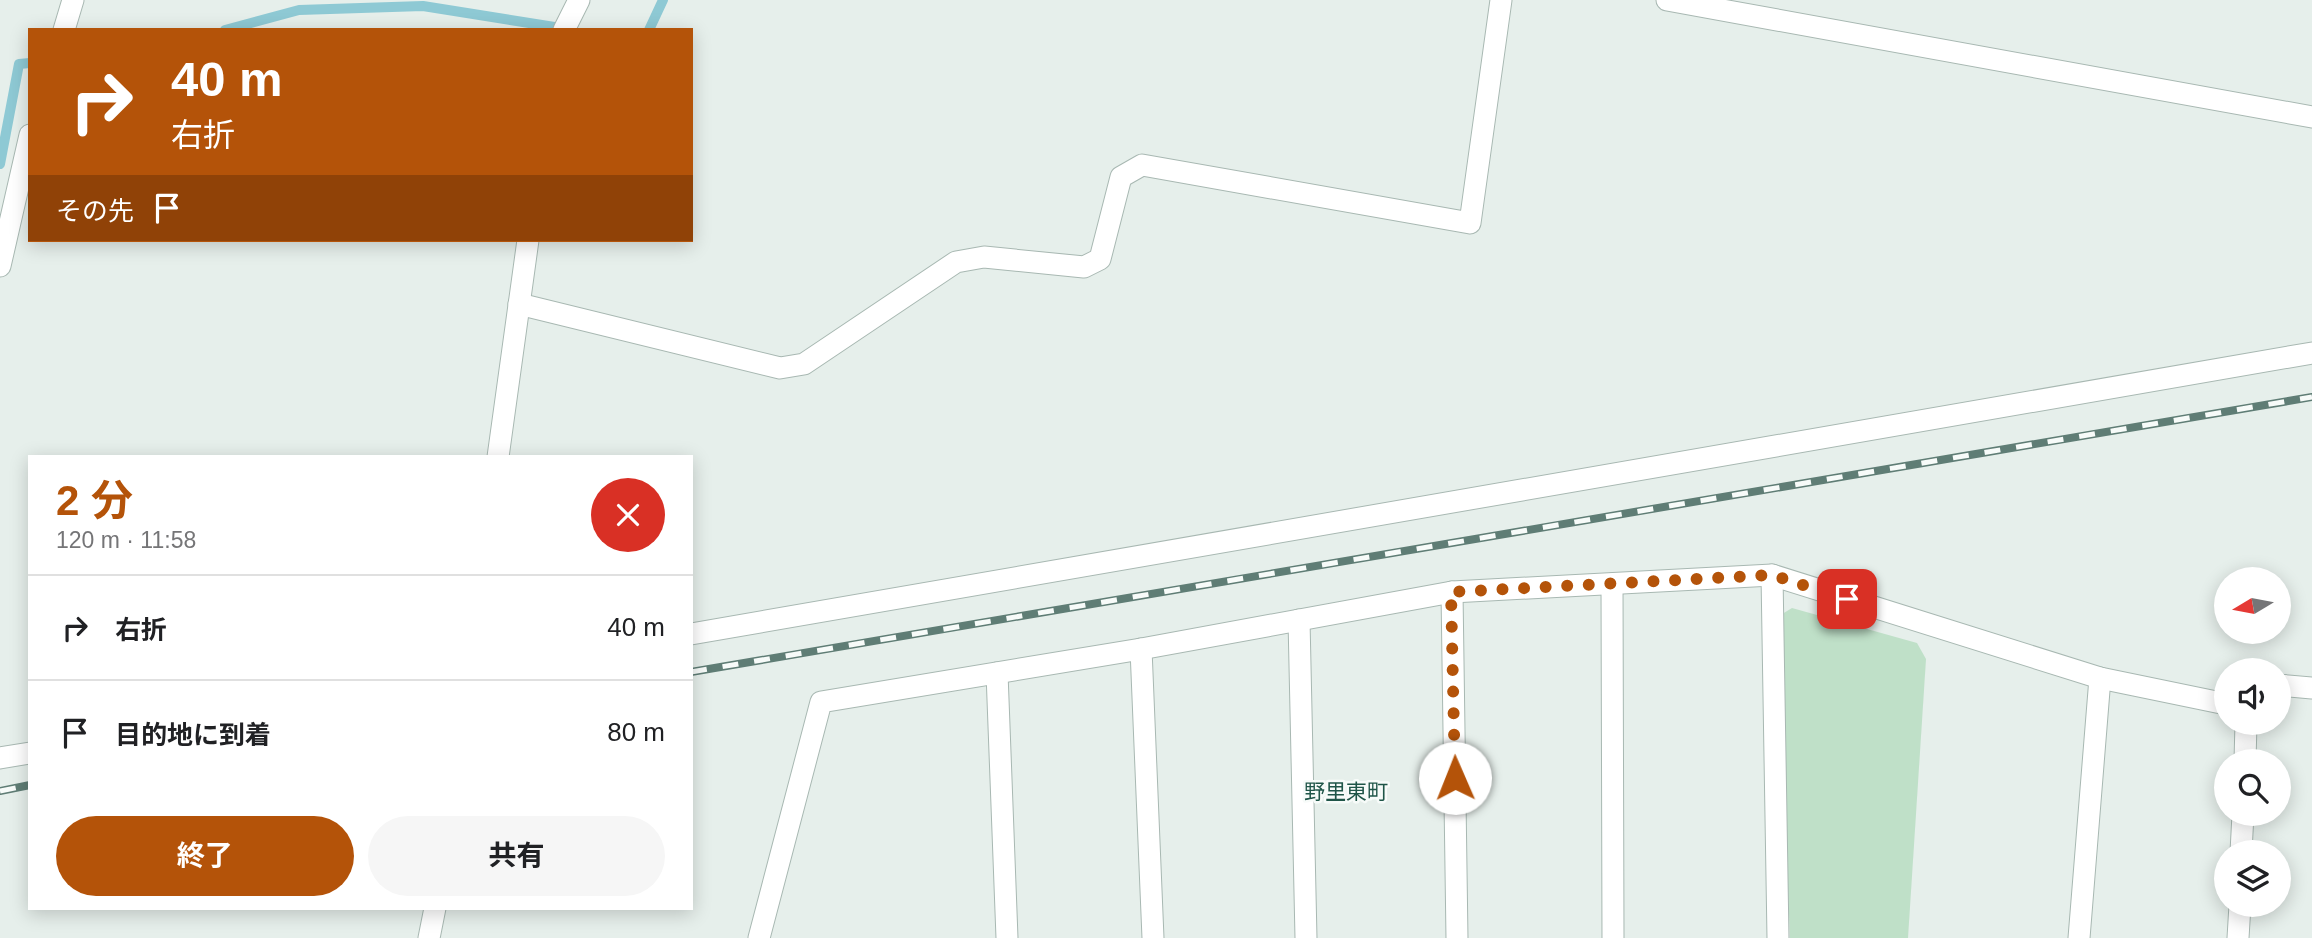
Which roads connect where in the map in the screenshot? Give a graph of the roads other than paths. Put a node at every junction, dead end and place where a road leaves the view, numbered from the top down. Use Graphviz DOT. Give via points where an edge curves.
graph roads {
  1 [pos="73,0"];
  2 [pos="579,0"];
  3 [pos="1501,0"];
  4 [pos="1667,0"];
  5 [pos="1694,2"];
  6 [pos="65,28"];
  7 [pos="565,28"];
  8 [pos="2312,117"];
  9 [pos="28,144"];
  10 [pos="528,242"];
  11 [pos="0,265"];
  12 [pos="519,304"];
  13 [pos="2312,353"];
  14 [pos="498,455"];
  15 [pos="1772,575"];
  16 [pos="1612,584"];
  17 [pos="1451,592"];
  18 [pos="1299,620"];
  19 [pos="693,634"];
  20 [pos="1141,649"];
  21 [pos="998,673"];
  22 [pos="2100,678"];
  23 [pos="2291,686"];
  24 [pos="2312,688"];
  25 [pos="2214,702"];
  26 [pos="28,753"];
  27 [pos="0,758"];
  28 [pos="435,910"];
  29 [pos="2239,917"];
  30 [pos="429,938"];
  31 [pos="760,938"];
  32 [pos="1007,938"];
  33 [pos="1153,938"];
  34 [pos="1306,938"];
  35 [pos="1457,938"];
  36 [pos="1613,938"];
  37 [pos="1778,938"];
  38 [pos="2079,938"];
  39 [pos="2238,938"];
  1 -- 6 [label="street"];
  2 -- 7 [label="street"];
  3 -- 12 [label="street" via="1470,223 1142,166 1121,177 1100,259 1084,267 984,257 956,262 804,364 780,368"];
  4 -- 5 [label="street"];
  5 -- 8 [label="street"];
  9 -- 11 [label="street"];
  10 -- 12 [label="street"];
  12 -- 14 [label="street"];
  13 -- 19 [label="street"];
  15 -- 16 [label="street"];
  15 -- 22 [label="street"];
  15 -- 37 [label="street"];
  16 -- 17 [label="street"];
  16 -- 36 [label="street"];
  17 -- 18 [label="street"];
  17 -- 35 [label="street"];
  18 -- 20 [label="street"];
  18 -- 34 [label="street"];
  20 -- 21 [label="street"];
  20 -- 33 [label="street"];
  21 -- 31 [label="street" via="821,702"];
  21 -- 32 [label="street"];
  22 -- 25 [label="street"];
  22 -- 38 [label="street"];
  23 -- 24 [label="street"];
  26 -- 27 [label="street"];
  28 -- 30 [label="street"];
  29 -- 39 [label="street"];
}
